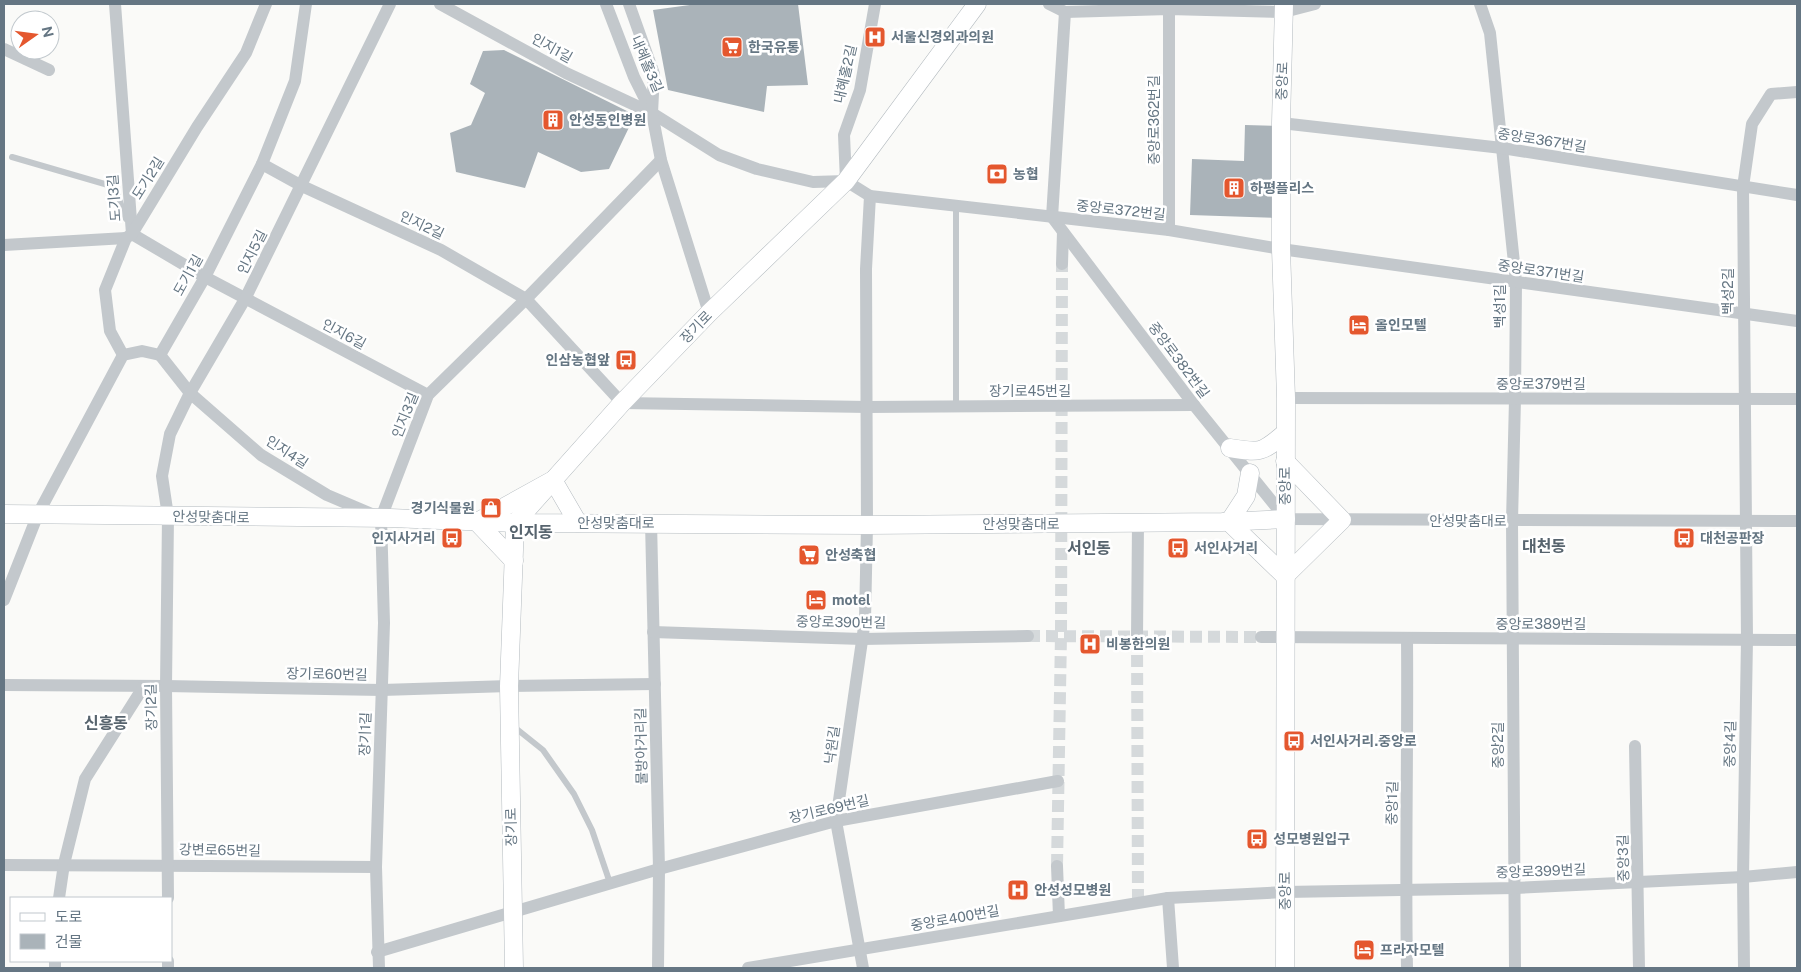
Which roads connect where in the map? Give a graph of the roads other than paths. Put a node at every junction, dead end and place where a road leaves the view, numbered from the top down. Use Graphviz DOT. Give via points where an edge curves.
graph roads {
  1 [pos="115,4"];
  2 [pos="266,4"];
  3 [pos="306,4"];
  4 [pos="390,4"];
  5 [pos="440,4"];
  6 [pos="606,4"];
  7 [pos="629,4"];
  8 [pos="875,4"];
  9 [pos="977,4"];
  10 [pos="1049,4"];
  11 [pos="1315,4"];
  12 [pos="1480,4"];
  13 [pos="1169,6"];
  14 [pos="1284,8"];
  15 [pos="1065,12"];
  16 [pos="4,49"];
  17 [pos="49,70"];
  18 [pos="1797,92"];
  19 [pos="652,113"];
  20 [pos="1281,123"];
  21 [pos="1502,148"];
  22 [pos="12,157"];
  23 [pos="661,160"];
  24 [pos="262,164"];
  25 [pos="846,181"];
  26 [pos="302,186"];
  27 [pos="1743,187"];
  28 [pos="1797,195"];
  29 [pos="870,196"];
  30 [pos="956,206"];
  31 [pos="1052,218"];
  32 [pos="1168,230"];
  33 [pos="1063,232"];
  34 [pos="129,236"];
  35 [pos="4,245"];
  36 [pos="1281,249"];
  37 [pos="1062,264"];
  38 [pos="205,277"];
  39 [pos="1516,282"];
  40 [pos="245,299"];
  41 [pos="526,299"];
  42 [pos="709,313"];
  43 [pos="1744,314"];
  44 [pos="1797,321"];
  45 [pos="123,355"];
  46 [pos="160,355"];
  47 [pos="190,393"];
  48 [pos="428,395"];
  49 [pos="1286,398"];
  50 [pos="1516,399"];
  51 [pos="1745,399"];
  52 [pos="1797,399"];
  53 [pos="622,403"];
  54 [pos="1194,405"];
  55 [pos="956,406"];
  56 [pos="867,407"];
  57 [pos="1286,433"];
  58 [pos="1230,448"];
  59 [pos="1286,461"];
  60 [pos="1250,473"];
  61 [pos="553,480"];
  62 [pos="4,514"];
  63 [pos="38,514"];
  64 [pos="168,516"];
  65 [pos="380,518"];
  66 [pos="1286,519"];
  67 [pos="1342,520"];
  68 [pos="1745,520"];
  69 [pos="1512,521"];
  70 [pos="1797,521"];
  71 [pos="477,522"];
  72 [pos="578,522"];
  73 [pos="650,522"];
  74 [pos="1229,522"];
  75 [pos="515,523"];
  76 [pos="1138,523"];
  77 [pos="867,525"];
  78 [pos="514,561"];
  79 [pos="1285,576"];
  80 [pos="4,600"];
  81 [pos="653,632"];
  82 [pos="1028,636"];
  83 [pos="1261,636"];
  84 [pos="1138,637"];
  85 [pos="1284,637"];
  86 [pos="1407,638"];
  87 [pos="862,639"];
  88 [pos="1512,639"];
  89 [pos="1747,639"];
  90 [pos="1797,640"];
  91 [pos="655,684"];
  92 [pos="4,685"];
  93 [pos="144,686"];
  94 [pos="166,686"];
  95 [pos="509,686"];
  96 [pos="382,690"];
  97 [pos="510,724"];
  98 [pos="1635,746"];
  99 [pos="1058,781"];
  100 [pos="836,821"];
  101 [pos="64,864"];
  102 [pos="168,864"];
  103 [pos="4,865"];
  104 [pos="1057,866"];
  105 [pos="376,867"];
  106 [pos="659,869"];
  107 [pos="1797,872"];
  108 [pos="1743,877"];
  109 [pos="1638,882"];
  110 [pos="610,883"];
  111 [pos="1514,888"];
  112 [pos="1406,890"];
  113 [pos="1285,892"];
  114 [pos="59,897"];
  115 [pos="168,897"];
  116 [pos="1168,898"];
  117 [pos="512,913"];
  118 [pos="1059,916"];
  119 [pos="860,949"];
  120 [pos="377,952"];
  121 [pos="379,968"];
  122 [pos="514,968"];
  123 [pos="658,968"];
  124 [pos="748,968"];
  125 [pos="864,968"];
  126 [pos="1173,968"];
  127 [pos="1285,968"];
  128 [pos="1407,968"];
  129 [pos="1515,968"];
  130 [pos="1639,968"];
  131 [pos="1744,968"];
  1 -- 34 [label="street, 도기3길"];
  2 -- 34 [label="street, 도기2길" via="246,53"];
  3 -- 24 [label="street, 도기1길" via="295,80"];
  4 -- 26 [label="street, 인지5길"];
  5 -- 19 [label="street, 인지1길" via="566,73"];
  6 -- 19 [label="street, 내혜홀3길" via="634,78"];
  7 -- 19 [label="street, 내혜홀3길" via="654,74"];
  8 -- 25 [label="street, 내혜홀2길" via="860,90 844,136"];
  9 -- 25 [label="main road, 장기로"];
  10 -- 15 [label="street"];
  11 -- 14 [label="street"];
  12 -- 21 [label="street, 백성1길" via="1490,32"];
  13 -- 14 [label="street"];
  13 -- 15 [label="street"];
  13 -- 32 [label="street, 중앙로362번길"];
  14 -- 20 [label="main road, 중앙로"];
  15 -- 31 [label="street"];
  16 -- 17 [label="street"];
  18 -- 27 [label="street, 백성2길" via="1771,94 1752,124"];
  19 -- 23 [label="street"];
  19 -- 25 [label="street, 인지1길" via="719,155 757,169 813,182"];
  20 -- 21 [label="street, 중앙로367번길"];
  20 -- 36 [label="main road, 중앙로"];
  21 -- 27 [label="street, 중앙로367번길"];
  21 -- 39 [label="street, 백성1길"];
  22 -- 34 [label="lane, 도기3길" via="115,187"];
  23 -- 41 [label="street"];
  23 -- 42 [label="street"];
  24 -- 26 [label="street, 인지2길"];
  24 -- 38 [label="street, 도기1길"];
  25 -- 29 [label="street, 중앙로372번길"];
  25 -- 42 [label="main road, 장기로"];
  26 -- 40 [label="street, 인지5길"];
  26 -- 41 [label="street, 인지2길" via="441,250"];
  27 -- 28 [label="street, 중앙로367번길"];
  27 -- 43 [label="street, 백성2길"];
  29 -- 30 [label="street, 중앙로372번길"];
  29 -- 56 [label="street" via="866,269"];
  30 -- 31 [label="street, 중앙로372번길"];
  30 -- 55 [label="lane"];
  31 -- 32 [label="street, 중앙로372번길"];
  31 -- 33 [label="street, 중앙로382번길"];
  32 -- 36 [label="street, 중앙로372번길"];
  33 -- 37 [label="street"];
  33 -- 54 [label="street, 중앙로382번길"];
  34 -- 35 [label="street"];
  34 -- 38 [label="street, 인지6길"];
  34 -- 45 [label="street, 도기2길" via="105,290 110,331"];
  36 -- 39 [label="street, 중앙로371번길"];
  36 -- 49 [label="main road, 중앙로"];
  38 -- 40 [label="street, 인지6길"];
  38 -- 46 [label="street, 도기1길"];
  39 -- 43 [label="street, 중앙로371번길"];
  39 -- 50 [label="street, 백성1길"];
  40 -- 47 [label="street, 인지5길"];
  40 -- 48 [label="street, 인지6길"];
  41 -- 48 [label="street, 인지3길"];
  41 -- 53 [label="street, 인지2길"];
  42 -- 53 [label="main road, 장기로"];
  43 -- 44 [label="street, 중앙로371번길"];
  43 -- 51 [label="street, 백성2길"];
  45 -- 46 [label="street" via="142,351"];
  45 -- 63 [label="street"];
  46 -- 47 [label="street, 인지4길"];
  47 -- 64 [label="street, 인지5길" via="170,434 165,459 162,476"];
  47 -- 65 [label="street, 인지4길" via="261,455 327,495"];
  48 -- 65 [label="street, 인지3길"];
  49 -- 50 [label="street, 중앙로379번길"];
  49 -- 57 [label="main road, 중앙로"];
  50 -- 51 [label="street, 중앙로379번길"];
  50 -- 69 [label="street, 백성1길"];
  51 -- 52 [label="street, 중앙로379번길"];
  51 -- 68 [label="street, 백성2길"];
  53 -- 56 [label="street, 장기로45번길"];
  53 -- 61 [label="main road, 장기로"];
  54 -- 55 [label="street, 장기로45번길"];
  54 -- 58 [label="street, 중앙로382번길"];
  55 -- 56 [label="street, 장기로45번길"];
  56 -- 77 [label="street"];
  57 -- 58 [label="main road" via="1257,452"];
  57 -- 59 [label="main road, 중앙로"];
  58 -- 60 [label="street, 중앙로382번길"];
  59 -- 66 [label="main road, 중앙로"];
  59 -- 67 [label="main road"];
  60 -- 66 [label="street, 중앙로382번길"];
  60 -- 74 [label="main road" via="1246,496"];
  61 -- 71 [label="main road"];
  61 -- 72 [label="main road"];
  61 -- 75 [label="main road, 장기로"];
  62 -- 63 [label="main road, 안성맞춤대로"];
  63 -- 64 [label="main road, 안성맞춤대로"];
  63 -- 80 [label="street"];
  64 -- 65 [label="main road, 안성맞춤대로"];
  64 -- 94 [label="street, 장기2길"];
  65 -- 71 [label="main road, 안성맞춤대로"];
  65 -- 96 [label="street, 장기1길" via="384,623"];
  66 -- 67 [label="street, 안성맞춤대로"];
  66 -- 74 [label="main road, 안성맞춤대로"];
  66 -- 79 [label="main road, 중앙로"];
  67 -- 69 [label="street, 안성맞춤대로"];
  67 -- 79 [label="main road"];
  68 -- 69 [label="street, 안성맞춤대로"];
  68 -- 70 [label="street, 안성맞춤대로"];
  68 -- 89 [label="street, 중앙4길"];
  69 -- 88 [label="street, 중앙2길"];
  71 -- 75 [label="main road, 안성맞춤대로"];
  71 -- 78 [label="main road"];
  72 -- 73 [label="main road, 안성맞춤대로"];
  72 -- 75 [label="main road, 안성맞춤대로"];
  73 -- 77 [label="main road, 안성맞춤대로"];
  73 -- 81 [label="street, 물방아거리길"];
  74 -- 76 [label="main road, 안성맞춤대로"];
  74 -- 79 [label="main road"];
  75 -- 78 [label="main road, 장기로"];
  76 -- 77 [label="main road, 안성맞춤대로"];
  76 -- 84 [label="street"];
  77 -- 87 [label="street, 낙원길"];
  78 -- 95 [label="main road, 장기로"];
  79 -- 85 [label="main road, 중앙로"];
  81 -- 87 [label="street, 중앙로390번길"];
  81 -- 91 [label="street, 물방아거리길"];
  82 -- 87 [label="street, 중앙로390번길"];
  83 -- 85 [label="street"];
  85 -- 86 [label="street, 중앙로389번길"];
  85 -- 113 [label="main road, 중앙로"];
  86 -- 88 [label="street, 중앙로389번길"];
  86 -- 112 [label="street, 중앙1길"];
  87 -- 100 [label="street, 낙원길"];
  88 -- 89 [label="street, 중앙로389번길"];
  88 -- 111 [label="street, 중앙2길"];
  89 -- 90 [label="street, 중앙로389번길"];
  89 -- 108 [label="street, 중앙4길"];
  91 -- 95 [label="street"];
  91 -- 106 [label="street, 물방아거리길"];
  92 -- 93 [label="street, 장기로60번길"];
  93 -- 94 [label="street, 장기로60번길"];
  93 -- 101 [label="street" via="85,779"];
  94 -- 96 [label="street, 장기로60번길"];
  94 -- 102 [label="street, 장기2길"];
  95 -- 96 [label="street, 장기로60번길"];
  95 -- 97 [label="main road, 장기로"];
  96 -- 105 [label="street, 장기1길"];
  97 -- 110 [label="lane" via="543,750 574,794 592,830"];
  97 -- 117 [label="main road, 장기로"];
  98 -- 109 [label="street, 중앙3길"];
  99 -- 100 [label="street, 장기로69번길"];
  100 -- 106 [label="street, 장기로69번길"];
  100 -- 119 [label="street, 낙원길"];
  101 -- 102 [label="street, 강변로65번길"];
  101 -- 103 [label="street, 강변로65번길"];
  101 -- 114 [label="street"];
  102 -- 105 [label="street, 강변로65번길"];
  102 -- 115 [label="street, 장기2길"];
  104 -- 118 [label="street"];
  105 -- 120 [label="street, 장기1길"];
  106 -- 110 [label="street, 장기로69번길"];
  106 -- 123 [label="street, 물방아거리길"];
  107 -- 108 [label="street, 중앙로399번길"];
  108 -- 109 [label="street, 중앙로399번길"];
  108 -- 131 [label="street, 중앙4길"];
  109 -- 111 [label="street, 중앙로399번길"];
  109 -- 130 [label="street, 중앙3길"];
  110 -- 117 [label="street, 장기로69번길"];
  111 -- 112 [label="street, 중앙로399번길"];
  111 -- 129 [label="street, 중앙2길"];
  112 -- 113 [label="street, 중앙로399번길"];
  112 -- 128 [label="street, 중앙1길"];
  113 -- 116 [label="street, 중앙로400번길"];
  113 -- 127 [label="main road, 중앙로"];
  116 -- 118 [label="street, 중앙로400번길"];
  116 -- 126 [label="street"];
  117 -- 120 [label="street"];
  117 -- 122 [label="main road, 장기로"];
  118 -- 119 [label="street, 중앙로400번길"];
  119 -- 124 [label="street, 중앙로400번길"];
  119 -- 125 [label="street, 낙원길"];
  120 -- 121 [label="street, 장기1길"];
}
